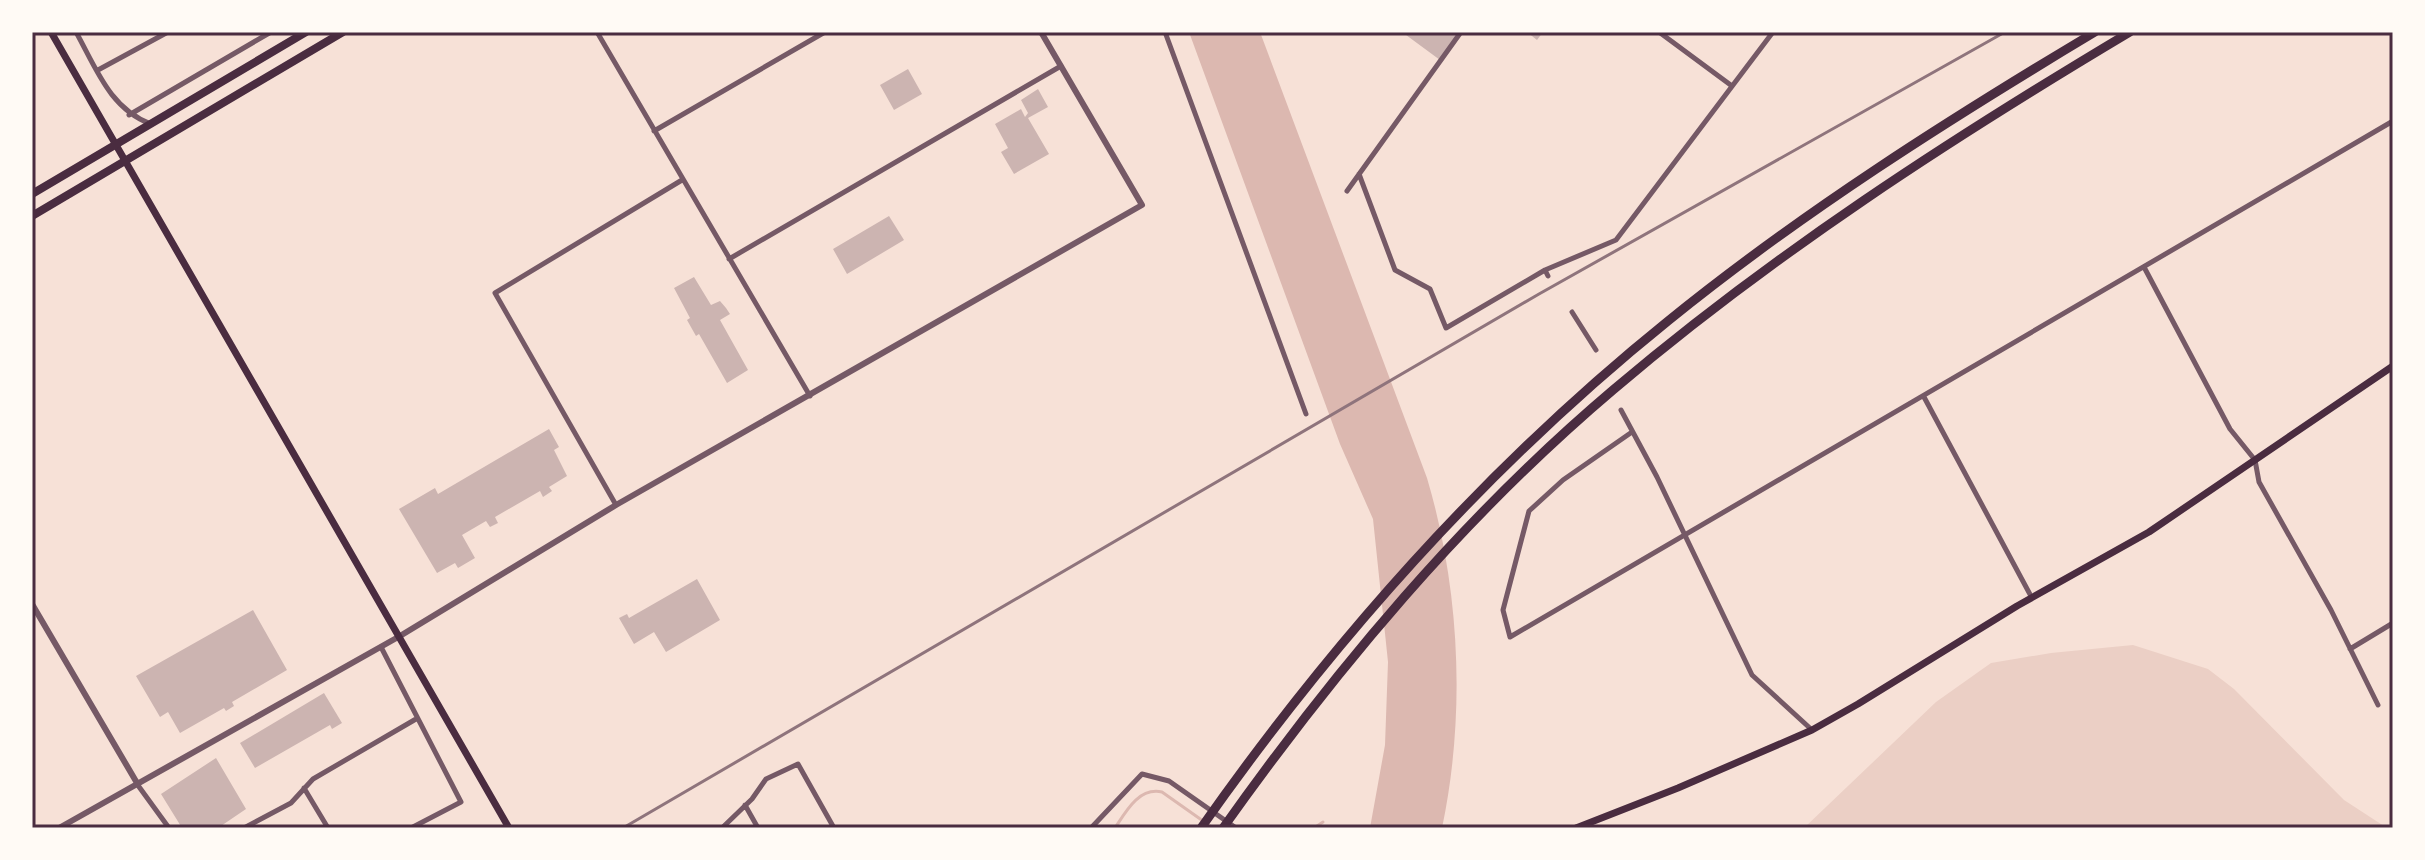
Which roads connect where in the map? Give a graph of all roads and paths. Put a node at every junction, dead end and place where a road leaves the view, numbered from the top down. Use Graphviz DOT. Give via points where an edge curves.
graph roads {
  1 [pos="51,32"];
  2 [pos="76,32"];
  3 [pos="150,32"];
  4 [pos="168,32"];
  5 [pos="271,32"];
  6 [pos="306,32"];
  7 [pos="343,32"];
  8 [pos="597,32"];
  9 [pos="825,32"];
  10 [pos="1041,32"];
  11 [pos="1165,32"];
  12 [pos="1461,32"];
  13 [pos="1659,32"];
  14 [pos="1773,32"];
  15 [pos="2095,32"];
  16 [pos="2130,32"];
  17 [pos="154,40"];
  18 [pos="1061,66"];
  19 [pos="98,70"];
  20 [pos="1732,86"];
  21 [pos="129,115"];
  22 [pos="2393,121"];
  23 [pos="151,124"];
  24 [pos="654,131"];
  25 [pos="115,146"];
  26 [pos="125,162"];
  27 [pos="1359,174"];
  28 [pos="682,180"];
  29 [pos="1347,191"];
  30 [pos="32,194"];
  31 [pos="32,216"];
  32 [pos="729,259"];
  33 [pos="2144,267"];
  34 [pos="1572,312"];
  35 [pos="1596,350"];
  36 [pos="2393,366"];
  37 [pos="810,396"];
  38 [pos="1924,397"];
  39 [pos="1621,410"];
  40 [pos="1306,414"];
  41 [pos="1632,432"];
  42 [pos="2255,460"];
  43 [pos="616,505"];
  44 [pos="1685,534"];
  45 [pos="2032,598"];
  46 [pos="32,604"];
  47 [pos="2393,623"];
  48 [pos="400,636"];
  49 [pos="380,646"];
  50 [pos="2350,649"];
  51 [pos="2378,705"];
  52 [pos="416,719"];
  53 [pos="1812,730"];
  54 [pos="137,783"];
  55 [pos="304,788"];
  56 [pos="745,805"];
  57 [pos="71,825"];
  58 [pos="59,828"];
  59 [pos="169,828"];
  60 [pos="244,828"];
  61 [pos="328,828"];
  62 [pos="411,828"];
  63 [pos="509,828"];
  64 [pos="722,828"];
  65 [pos="758,828"];
  66 [pos="834,828"];
  67 [pos="1091,828"];
  68 [pos="1201,828"];
  69 [pos="1223,828"];
  70 [pos="1236,828"];
  71 [pos="1576,828"];
  1 -- 25 [label="main road"];
  2 -- 19 [label="street"];
  3 -- 17 [label="street"];
  4 -- 17 [label="street"];
  5 -- 21 [label="street"];
  6 -- 23 [label="highway"];
  7 -- 26 [label="highway"];
  8 -- 24 [label="street"];
  9 -- 24 [label="street"];
  10 -- 18 [label="street"];
  11 -- 40 [label="street"];
  12 -- 27 [label="street"];
  13 -- 20 [label="street"];
  14 -- 20 [label="street"];
  15 -- 68 [label="highway" via="1945,125 1737,267 1600,378 1470,501 1341,643"];
  16 -- 69 [label="highway" via="1953,140 1749,281 1610,393 1476,520 1345,665"];
  17 -- 19 [label="street"];
  18 -- 32 [label="street"];
  18 -- 37 [label="street" via="1142,205"];
  19 -- 21 [label="street"];
  20 -- 27 [label="street" via="1616,240 1446,328 1430,289 1395,270"];
  21 -- 23 [label="street"];
  22 -- 33 [label="street"];
  23 -- 25 [label="highway"];
  24 -- 28 [label="street"];
  25 -- 26 [label="main road"];
  25 -- 30 [label="highway"];
  26 -- 31 [label="highway"];
  26 -- 48 [label="main road"];
  27 -- 29 [label="street"];
  28 -- 32 [label="street"];
  28 -- 43 [label="street" via="495,293"];
  32 -- 37 [label="street"];
  33 -- 38 [label="street"];
  33 -- 42 [label="street" via="2230,429"];
  34 -- 35 [label="street"];
  36 -- 42 [label="main road"];
  37 -- 43 [label="street"];
  38 -- 44 [label="street"];
  38 -- 45 [label="street"];
  39 -- 41 [label="street"];
  41 -- 44 [label="street"];
  41 -- 44 [label="street" via="1529,511 1503,610 1510,637"];
  42 -- 45 [label="main road" via="2149,532"];
  42 -- 50 [label="street" via="2259,482"];
  43 -- 48 [label="street"];
  44 -- 53 [label="street" via="1752,675"];
  45 -- 53 [label="main road"];
  46 -- 54 [label="street"];
  47 -- 50 [label="street"];
  48 -- 49 [label="street"];
  48 -- 63 [label="main road"];
  49 -- 52 [label="street"];
  49 -- 54 [label="street"];
  50 -- 51 [label="street"];
  52 -- 55 [label="street"];
  52 -- 62 [label="street" via="461,802"];
  53 -- 71 [label="main road"];
  54 -- 57 [label="street"];
  54 -- 59 [label="street"];
  55 -- 60 [label="street" via="291,803"];
  55 -- 61 [label="street"];
  56 -- 64 [label="street"];
  56 -- 65 [label="street"];
  56 -- 66 [label="street" via="766,779 798,764"];
  57 -- 58 [label="street"];
  67 -- 70 [label="street" via="1142,774 1169,781"];
}
